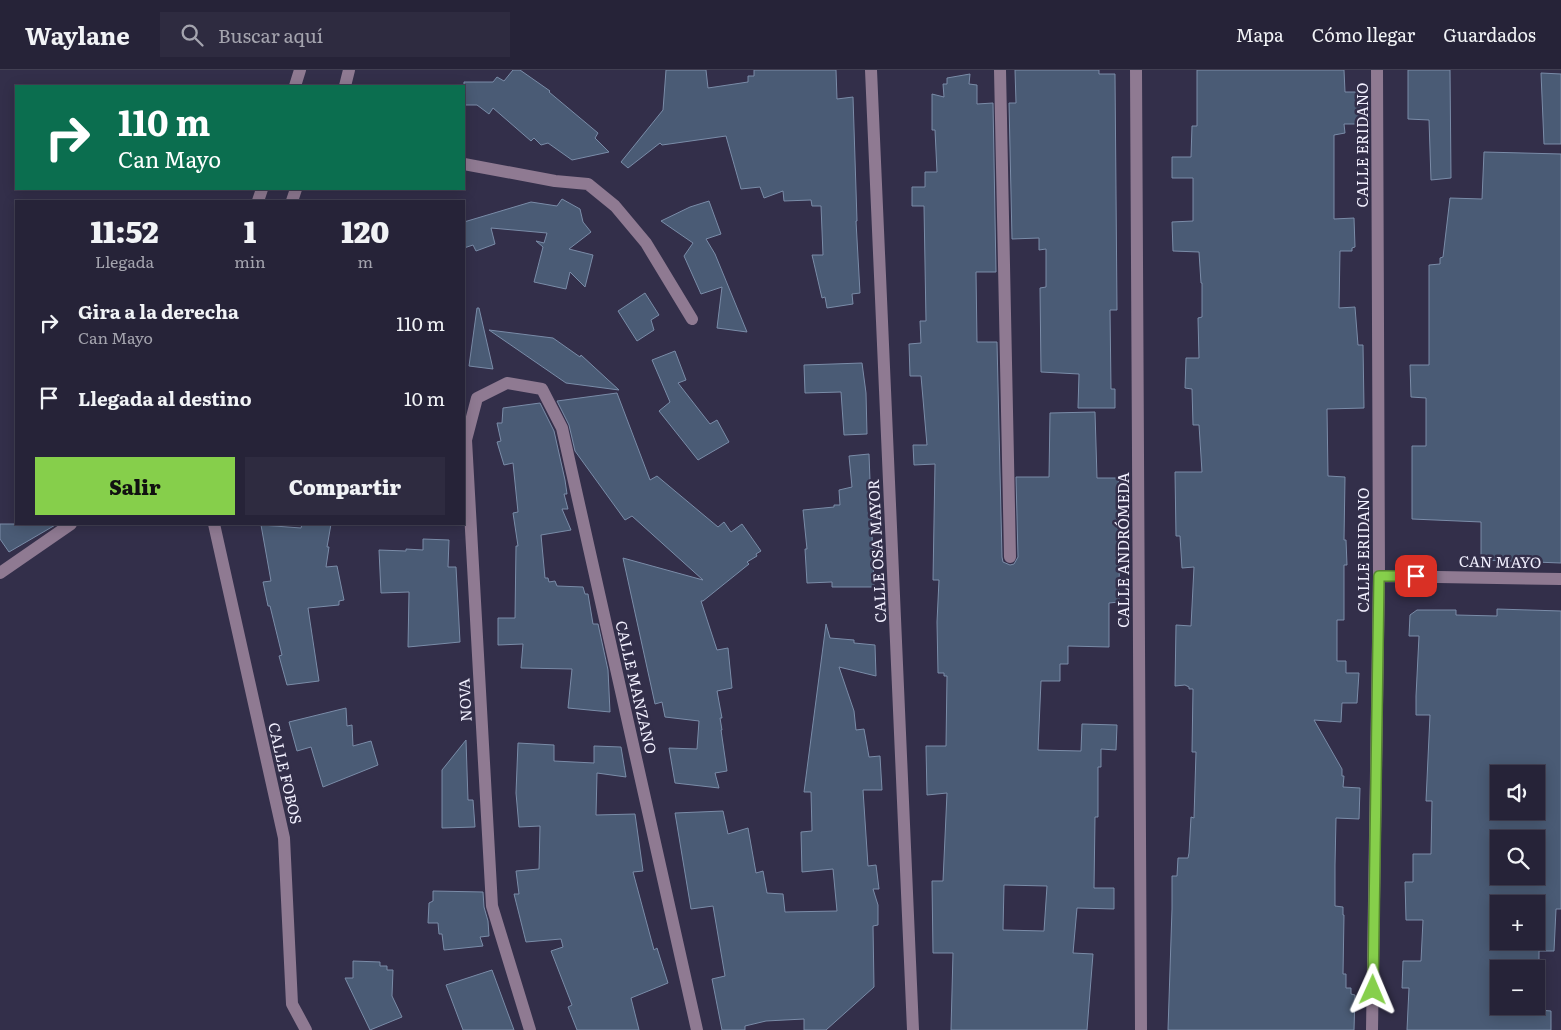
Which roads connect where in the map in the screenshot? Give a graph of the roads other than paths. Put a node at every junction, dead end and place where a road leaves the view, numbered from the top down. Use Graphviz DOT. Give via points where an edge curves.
graph roads {
  1 [pos="300,70"];
  2 [pos="349,70"];
  3 [pos="871,70"];
  4 [pos="1000,70"];
  5 [pos="1136,70"];
  6 [pos="1377,70"];
  7 [pos="295,85"];
  8 [pos="345,85"];
  9 [pos="465,164"];
  10 [pos="692,319"];
  11 [pos="507,383"];
  12 [pos="70,525"];
  13 [pos="214,525"];
  14 [pos="1010,557"];
  15 [pos="0,573"];
  16 [pos="1379,576"];
  17 [pos="1561,578"];
  18 [pos="306,1030"];
  19 [pos="530,1030"];
  20 [pos="697,1030"];
  21 [pos="913,1030"];
  22 [pos="1141,1030"];
  23 [pos="1372,1030"];
  1 -- 7 [label="street"];
  2 -- 8 [label="street"];
  3 -- 21 [label="street, CALLE OSA MAYOR"];
  4 -- 14 [label="street"];
  5 -- 22 [label="street, CALLE ANDRÓMEDA"];
  6 -- 16 [label="street, CALLE ERIDANO"];
  9 -- 10 [label="street" via="588,184 615,206 646,243"];
  11 -- 19 [label="street, NOVA" via="477,398 466,440 492,906"];
  11 -- 20 [label="street, CALLE MANZANO" via="542,389 562,428"];
  12 -- 15 [label="street"];
  13 -- 18 [label="street, CALLE FOBOS" via="284,838 292,1004"];
  16 -- 17 [label="street, CAN MAYO"];
  16 -- 23 [label="street, CALLE ERIDANO"];
}
